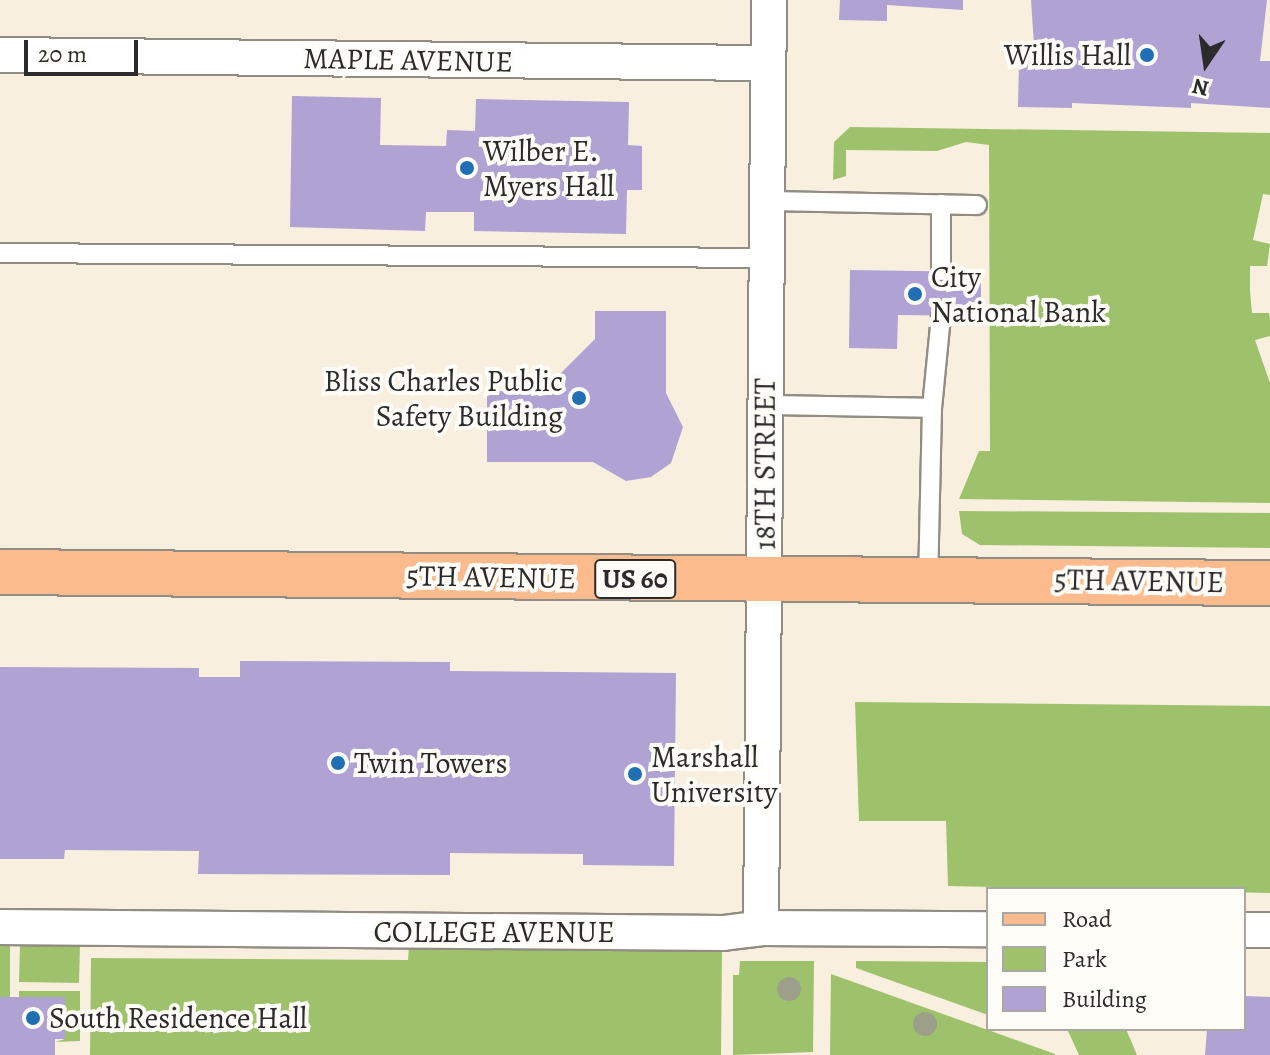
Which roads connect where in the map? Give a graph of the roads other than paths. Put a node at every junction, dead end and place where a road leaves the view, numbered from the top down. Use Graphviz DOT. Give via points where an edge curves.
graph roads {
  1 [pos="769,0"];
  2 [pos="0,55"];
  3 [pos="768,63"];
  4 [pos="766,201"];
  5 [pos="941,204"];
  6 [pos="977,205"];
  7 [pos="0,253"];
  8 [pos="766,258"];
  9 [pos="941,271"];
  10 [pos="941,316"];
  11 [pos="765,405"];
  12 [pos="932,408"];
  13 [pos="0,572"];
  14 [pos="765,579"];
  15 [pos="928,579"];
  16 [pos="1270,583"];
  17 [pos="0,927"];
  18 [pos="761,928"];
  19 [pos="986,929"];
  20 [pos="1246,930"];
  21 [pos="1270,930"];
  1 -- 3 [label="street, 18TH STREET"];
  2 -- 3 [label="street, MAPLE AVENUE"];
  3 -- 4 [label="street, 18TH STREET"];
  4 -- 5 [label="lane"];
  4 -- 8 [label="street, 18TH STREET"];
  5 -- 6 [label="lane"];
  5 -- 9 [label="lane"];
  7 -- 8 [label="lane"];
  8 -- 11 [label="street, 18TH STREET"];
  10 -- 12 [label="lane"];
  11 -- 12 [label="lane"];
  11 -- 14 [label="street, 18TH STREET"];
  12 -- 15 [label="lane"];
  13 -- 14 [label="main road, 5TH AVENUE / US 60"];
  14 -- 15 [label="main road, 5TH AVENUE / US 60"];
  14 -- 18 [label="street, 18TH STREET"];
  15 -- 16 [label="main road, 5TH AVENUE / US 60"];
  17 -- 18 [label="street, COLLEGE AVENUE" via="707,933"];
  18 -- 19 [label="street, COLLEGE AVENUE"];
  20 -- 21 [label="street"];
}
